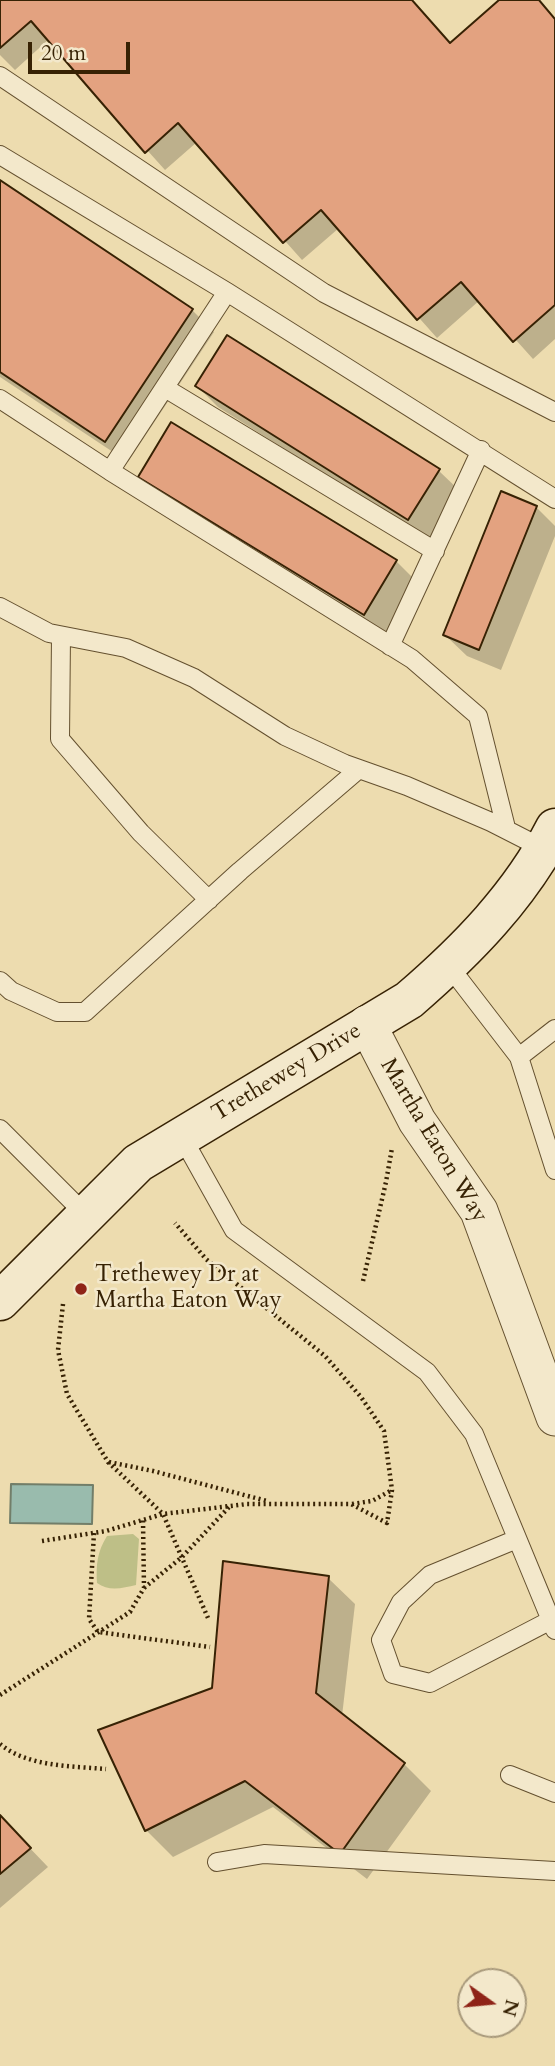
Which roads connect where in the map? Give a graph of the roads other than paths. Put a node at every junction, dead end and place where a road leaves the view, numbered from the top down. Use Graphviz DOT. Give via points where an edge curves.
graph roads {
  1 [pos="0,76"];
  2 [pos="0,155"];
  3 [pos="227,292"];
  4 [pos="165,388"];
  5 [pos="0,399"];
  6 [pos="555,412"];
  7 [pos="481,450"];
  8 [pos="110,471"];
  9 [pos="555,499"];
  10 [pos="436,551"];
  11 [pos="0,607"];
  12 [pos="61,636"];
  13 [pos="390,646"];
  14 [pos="359,769"];
  15 [pos="506,828"];
  16 [pos="550,838"];
  17 [pos="209,900"];
  18 [pos="449,966"];
  19 [pos="0,981"];
  20 [pos="368,1024"];
  21 [pos="555,1029"];
  22 [pos="519,1057"];
  23 [pos="0,1129"];
  24 [pos="182,1137"];
  25 [pos="555,1170"];
  26 [pos="86,1215"];
  27 [pos="0,1301"];
  28 [pos="555,1417"];
  29 [pos="517,1539"];
  30 [pos="553,1625"];
  31 [pos="510,1775"];
  32 [pos="555,1793"];
  33 [pos="216,1862"];
  34 [pos="555,1871"];
  1 -- 6 [label="lane" via="324,293"];
  2 -- 3 [label="lane"];
  3 -- 4 [label="lane"];
  3 -- 7 [label="lane"];
  4 -- 8 [label="lane"];
  4 -- 10 [label="lane"];
  5 -- 8 [label="lane"];
  7 -- 9 [label="lane"];
  7 -- 10 [label="lane"];
  8 -- 13 [label="lane"];
  10 -- 13 [label="lane"];
  11 -- 12 [label="lane"];
  12 -- 14 [label="lane" via="126,648 194,678 285,736"];
  12 -- 17 [label="lane" via="60,739 141,833"];
  13 -- 15 [label="lane" via="412,659 478,716"];
  14 -- 15 [label="lane"];
  14 -- 17 [label="lane"];
  15 -- 16 [label="lane"];
  16 -- 18 [label="main road, Trethewey Drive" via="509,902"];
  17 -- 19 [label="lane" via="85,1012 57,1012 11,991"];
  18 -- 20 [label="main road, Trethewey Drive" via="409,1000"];
  18 -- 22 [label="lane"];
  20 -- 24 [label="main road, Trethewey Drive"];
  20 -- 28 [label="street, Martha Eaton Way" via="413,1114 479,1211"];
  21 -- 22 [label="lane"];
  22 -- 25 [label="lane"];
  23 -- 26 [label="lane"];
  24 -- 26 [label="main road, Trethewey Drive" via="138,1163"];
  24 -- 29 [label="lane" via="234,1230 427,1372 474,1434"];
  26 -- 27 [label="main road, Trethewey Drive"];
  29 -- 30 [label="lane"];
  29 -- 30 [label="lane" via="430,1575 401,1602 381,1640 393,1674 430,1683"];
  31 -- 32 [label="lane"];
  33 -- 34 [label="lane" via="264,1854"];
}
